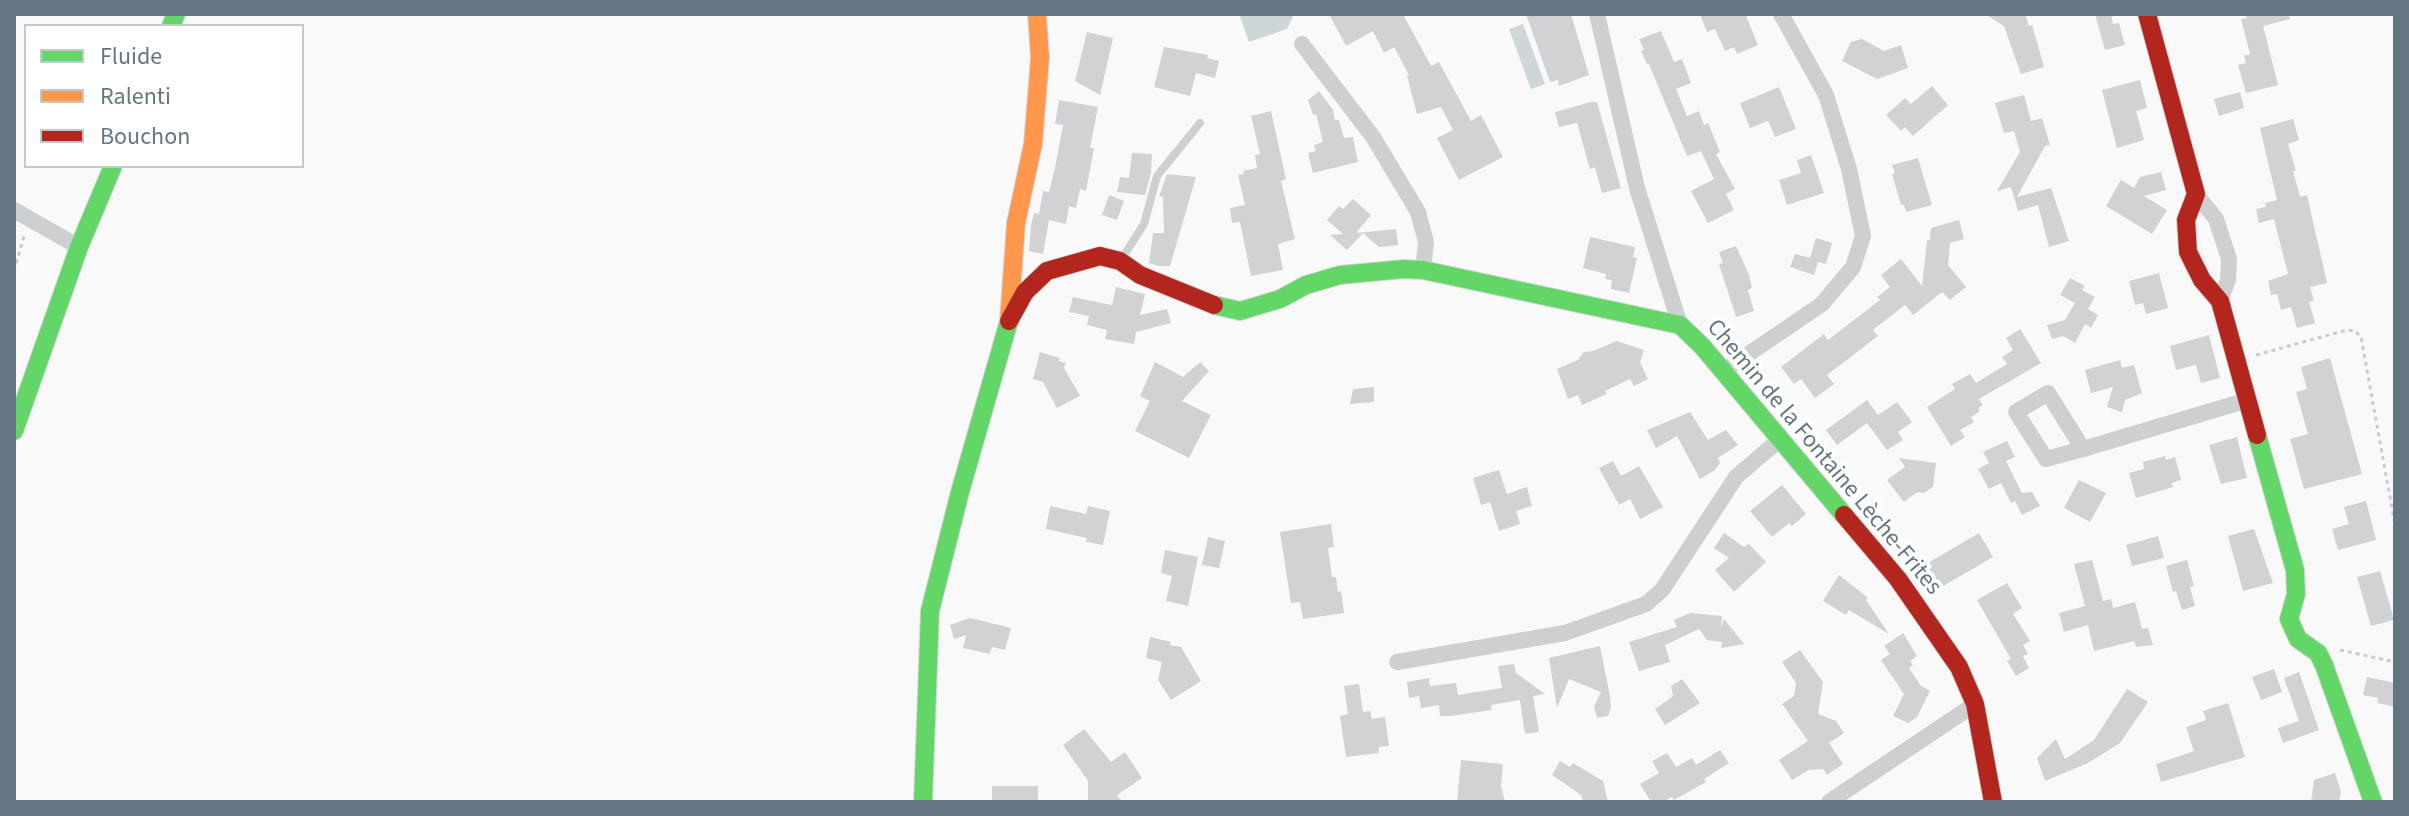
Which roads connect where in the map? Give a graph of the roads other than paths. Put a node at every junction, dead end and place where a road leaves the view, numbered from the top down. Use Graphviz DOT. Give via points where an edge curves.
graph roads {
  1 [pos="1037,14"];
  2 [pos="1597,14"];
  3 [pos="1781,14"];
  4 [pos="2147,14"];
  5 [pos="1302,44"];
  6 [pos="1200,123"];
  7 [pos="112,168"];
  8 [pos="2196,194"];
  9 [pos="14,210"];
  10 [pos="79,247"];
  11 [pos="1120,261"];
  12 [pos="1423,270"];
  13 [pos="2220,301"];
  14 [pos="1009,321"];
  15 [pos="1680,325"];
  16 [pos="1722,372"];
  17 [pos="2248,400"];
  18 [pos="14,431"];
  19 [pos="1779,440"];
  20 [pos="2083,449"];
  21 [pos="1397,662"];
  22 [pos="1975,704"];
  23 [pos="923,802"];
  24 [pos="1829,802"];
  25 [pos="1993,802"];
  26 [pos="2373,802"];
  1 -- 14 [label="street" via="1040,58 1033,144 1016,223"];
  2 -- 15 [label="street" via="1637,188"];
  3 -- 16 [label="street" via="1826,95 1863,236 1853,267 1822,304"];
  4 -- 8 [label="street"];
  5 -- 12 [label="street" via="1373,137 1418,212 1426,242"];
  6 -- 11 [label="lane" via="1157,176 1144,224"];
  7 -- 10 [label="street"];
  8 -- 13 [label="street" via="2216,219 2229,259"];
  8 -- 13 [label="street" via="2186,220 2188,252"];
  9 -- 10 [label="street"];
  10 -- 18 [label="street"];
  11 -- 12 [label="street, Chemin de la Fontaine Lèche-Frites" via="1140,275 1212,305 1240,311 1340,275"];
  11 -- 14 [label="street" via="1100,256 1047,271 1025,292"];
  12 -- 15 [label="street, Chemin de la Fontaine Lèche-Frites"];
  13 -- 17 [label="street"];
  14 -- 23 [label="street" via="930,611"];
  15 -- 16 [label="street, Chemin de la Fontaine Lèche-Frites"];
  16 -- 19 [label="street, Chemin de la Fontaine Lèche-Frites"];
  17 -- 20 [label="street"];
  17 -- 26 [label="street" via="2295,570 2289,619 2298,639 2318,653 2324,665"];
  19 -- 21 [label="street" via="1736,477 1662,590 1646,604 1565,633"];
  19 -- 22 [label="street, Chemin de la Fontaine Lèche-Frites" via="1898,579 1959,667"];
  22 -- 24 [label="street"];
  22 -- 25 [label="street, Chemin de la Fontaine Lèche-Frites"];
}
